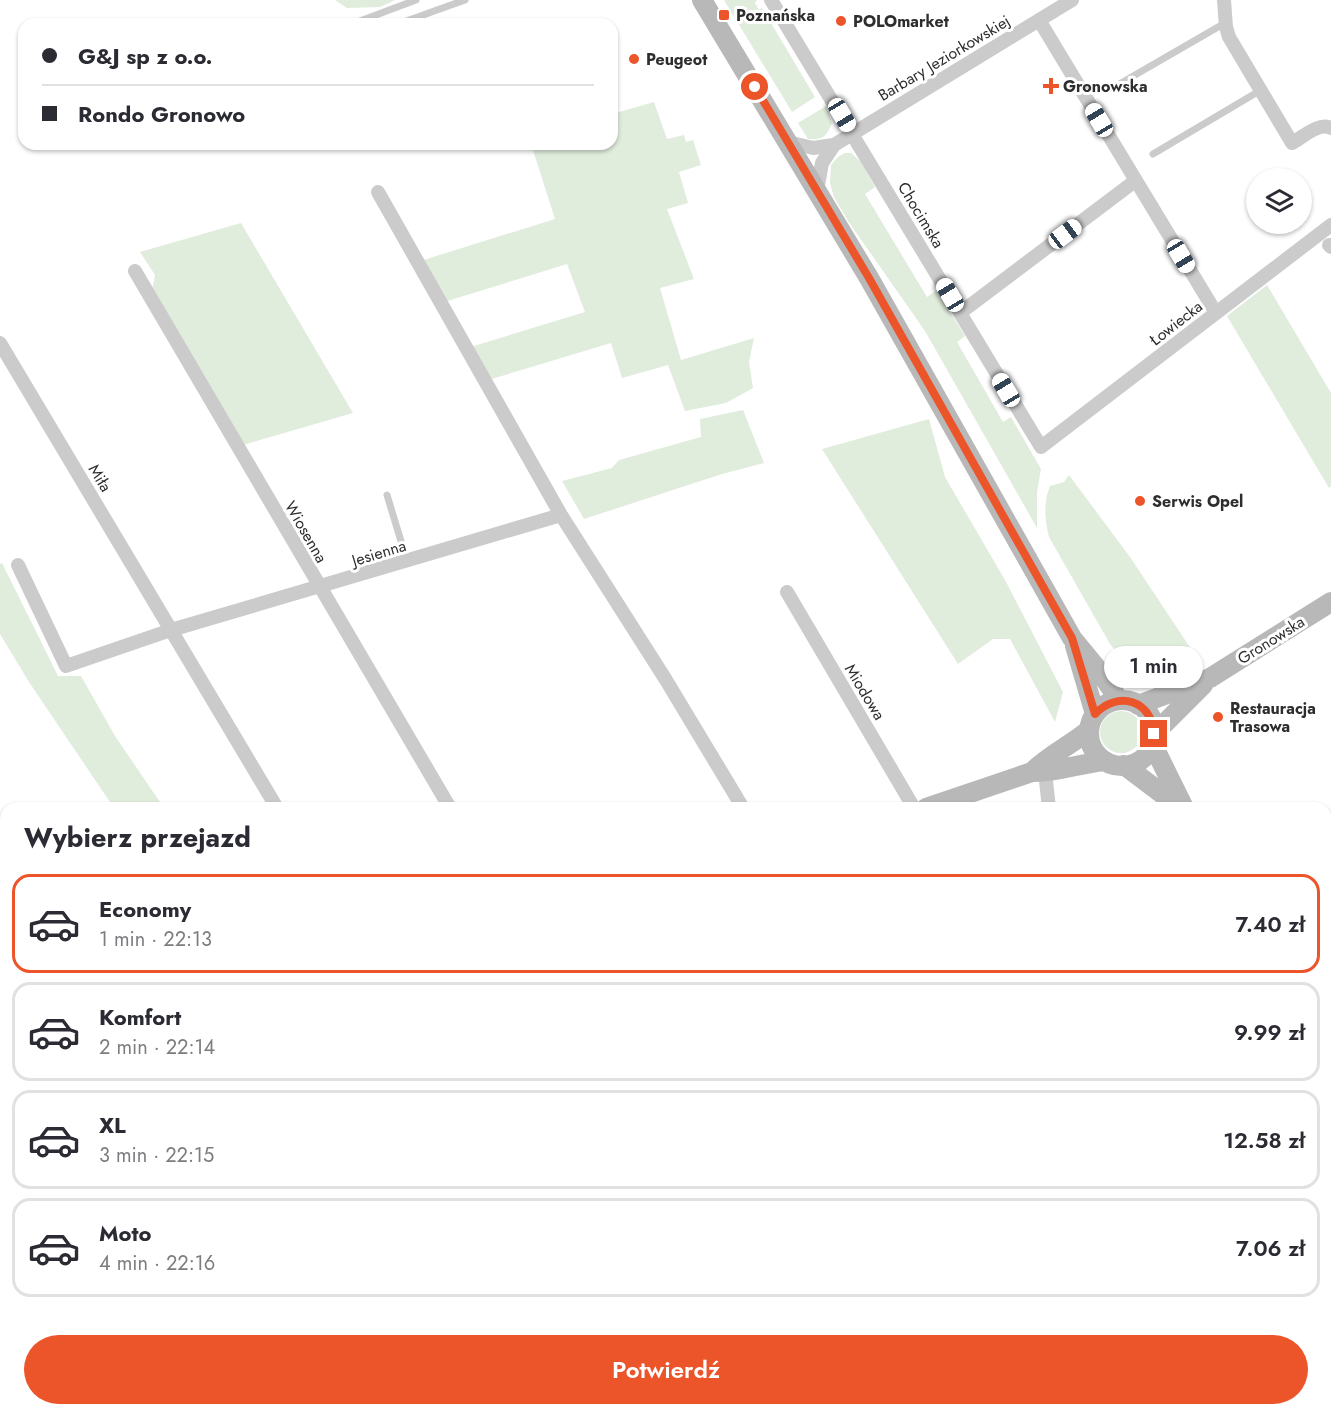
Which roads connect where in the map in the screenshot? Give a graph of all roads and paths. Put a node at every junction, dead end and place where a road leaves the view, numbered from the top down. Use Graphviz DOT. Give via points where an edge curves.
graph roads {
  1 [pos="416,0"];
  2 [pos="465,0"];
  3 [pos="702,0"];
  4 [pos="771,0"];
  5 [pos="1072,0"];
  6 [pos="1224,0"];
  7 [pos="368,18"];
  8 [pos="415,18"];
  9 [pos="1039,20"];
  10 [pos="1226,22"];
  11 [pos="1116,86"];
  12 [pos="1261,90"];
  13 [pos="1331,128"];
  14 [pos="853,133"];
  15 [pos="788,142"];
  16 [pos="834,145"];
  17 [pos="1153,154"];
  18 [pos="1135,181"];
  19 [pos="817,191"];
  20 [pos="378,192"];
  21 [pos="1331,225"];
  22 [pos="135,271"];
  23 [pos="960,313"];
  24 [pos="1216,313"];
  25 [pos="0,343"];
  26 [pos="1041,447"];
  27 [pos="387,495"];
  28 [pos="561,515"];
  29 [pos="407,561"];
  30 [pos="18,565"];
  31 [pos="319,588"];
  32 [pos="787,592"];
  33 [pos="1331,602"];
  34 [pos="171,630"];
  35 [pos="1072,638"];
  36 [pos="1210,678"];
  37 [pos="1129,703"];
  38 [pos="1092,722"];
  39 [pos="1153,738"];
  40 [pos="1115,763"];
  41 [pos="1039,772"];
  42 [pos="273,802"];
  43 [pos="446,802"];
  44 [pos="739,802"];
  45 [pos="911,802"];
  46 [pos="945,802"];
  47 [pos="1047,802"];
  48 [pos="1174,802"];
  49 [pos="1180,802"];
  1 -- 7 [label="lane"];
  2 -- 8 [label="lane"];
  3 -- 15 [label="main road"];
  4 -- 14 [label="street, Chocimska"];
  5 -- 9 [label="street, Barbary Jeziorkowskiej"];
  6 -- 10 [label="street"];
  9 -- 14 [label="street, Barbary Jeziorkowskiej"];
  9 -- 18 [label="street"];
  10 -- 11 [label="lane"];
  10 -- 12 [label="street" via="1229,37"];
  12 -- 13 [label="street" via="1292,143 1320,127"];
  12 -- 17 [label="lane"];
  14 -- 16 [label="street, Barbary Jeziorkowskiej"];
  14 -- 23 [label="street, Chocimska"];
  15 -- 16 [label="street" via="813,148"];
  15 -- 19 [label="main road"];
  16 -- 19 [label="street" via="822,163"];
  18 -- 23 [label="street"];
  18 -- 24 [label="street"];
  19 -- 35 [label="main road"];
  20 -- 28 [label="street"];
  21 -- 24 [label="street, Łowiecka"];
  22 -- 31 [label="street, Wiosenna"];
  23 -- 26 [label="street, Chocimska"];
  24 -- 26 [label="street, Łowiecka"];
  25 -- 34 [label="street, Miła"];
  27 -- 29 [label="lane"];
  28 -- 29 [label="street, Jesienna"];
  28 -- 44 [label="street"];
  29 -- 31 [label="street, Jesienna"];
  30 -- 34 [label="street" via="66,666"];
  31 -- 34 [label="street, Jesienna"];
  31 -- 43 [label="street, Wiosenna"];
  32 -- 45 [label="street, Miodowa"];
  33 -- 36 [label="main road, Gronowska"];
  34 -- 42 [label="street, Miła"];
  35 -- 37 [label="main road"];
  35 -- 38 [label="main road"];
  36 -- 37 [label="main road, Gronowska"];
  36 -- 39 [label="main road, Gronowska"];
  37 -- 38 [label="main road" via="1106,704"];
  37 -- 39 [label="main road" via="1148,714 1154,727"];
  38 -- 40 [label="main road" via="1092,748"];
  38 -- 41 [label="main road" via="1074,742 1042,762"];
  39 -- 40 [label="main road" via="1142,759 1133,764"];
  39 -- 49 [label="main road"];
  40 -- 41 [label="main road" via="1084,763"];
  40 -- 48 [label="main road"];
  41 -- 46 [label="main road"];
  41 -- 47 [label="street"];
}
